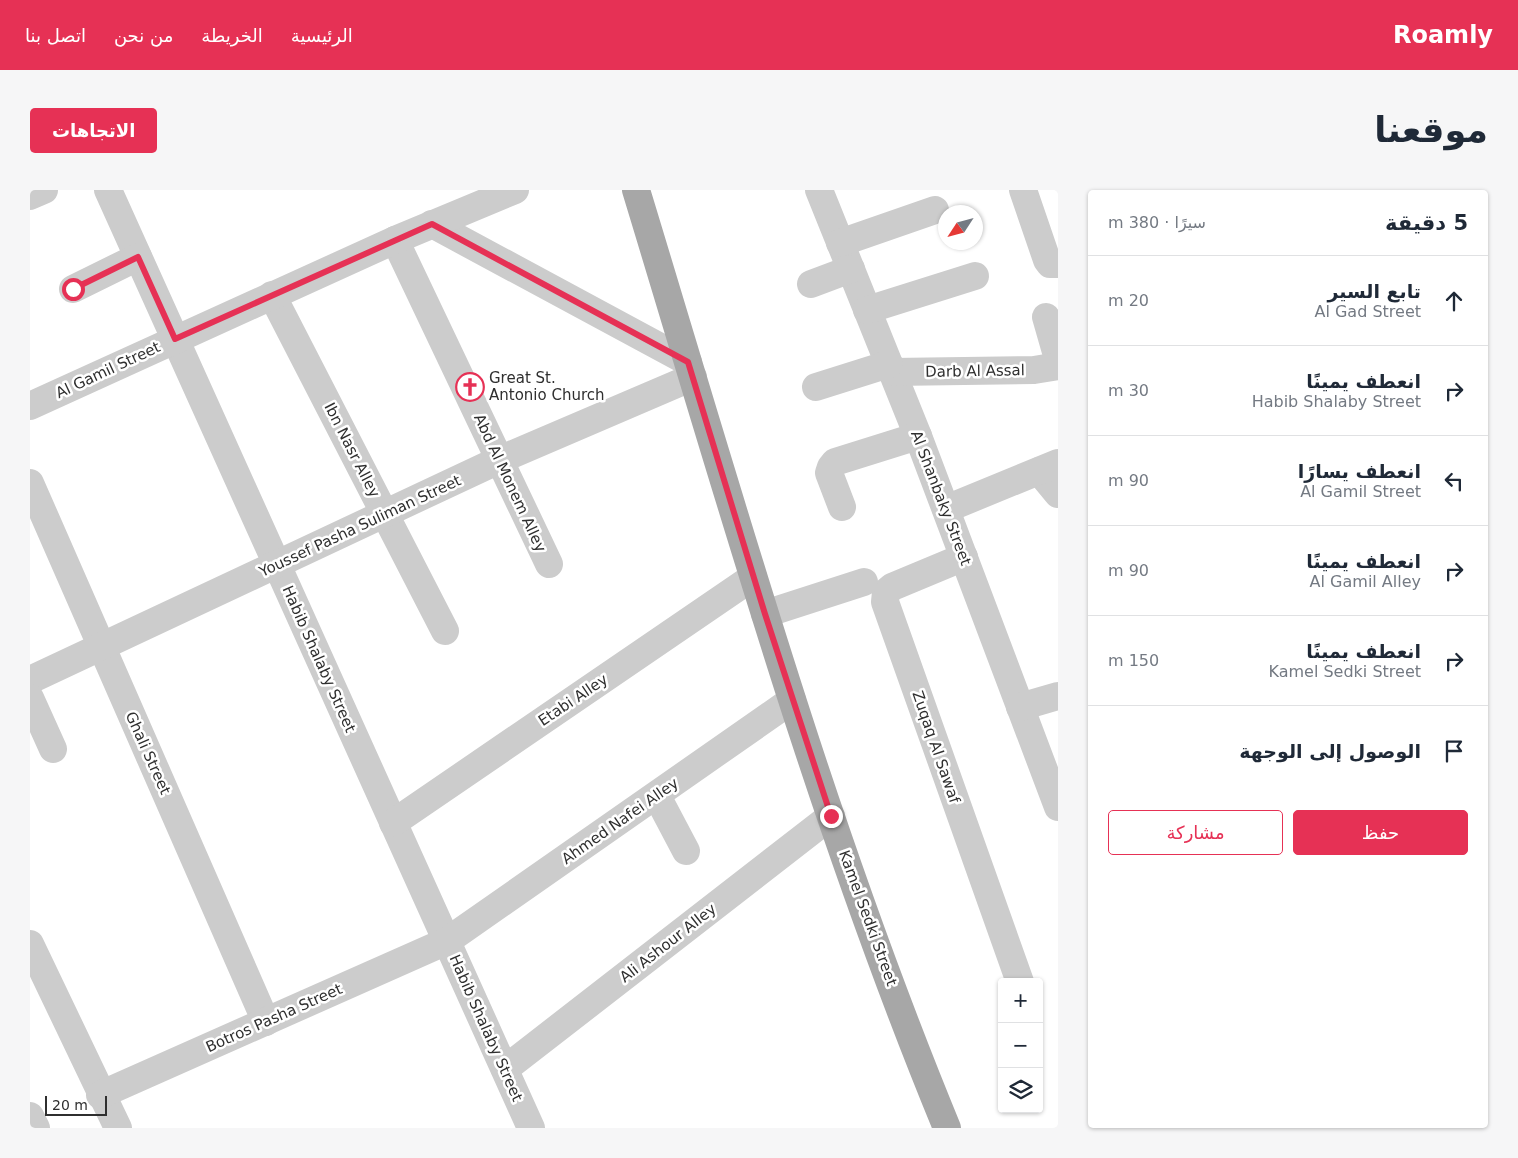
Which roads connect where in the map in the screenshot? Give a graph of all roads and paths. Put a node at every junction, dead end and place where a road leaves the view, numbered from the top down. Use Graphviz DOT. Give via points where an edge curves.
graph roads {
  1 [pos="44,190"];
  2 [pos="108,190"];
  3 [pos="515,190"];
  4 [pos="636,190"];
  5 [pos="819,190"];
  6 [pos="1027,192"];
  7 [pos="30,196"];
  8 [pos="935,210"];
  9 [pos="432,224"];
  10 [pos="395,240"];
  11 [pos="840,243"];
  12 [pos="138,257"];
  13 [pos="1058,264"];
  14 [pos="851,269"];
  15 [pos="975,276"];
  16 [pos="811,284"];
  17 [pos="73,289"];
  18 [pos="272,295"];
  19 [pos="867,310"];
  20 [pos="1046,317"];
  21 [pos="175,339"];
  22 [pos="1058,359"];
  23 [pos="1058,366"];
  24 [pos="891,368"];
  25 [pos="691,369"];
  26 [pos="816,387"];
  27 [pos="30,406"];
  28 [pos="918,436"];
  29 [pos="499,460"];
  30 [pos="1048,467"];
  31 [pos="30,483"];
  32 [pos="1058,494"];
  33 [pos="842,507"];
  34 [pos="946,509"];
  35 [pos="384,514"];
  36 [pos="964,557"];
  37 [pos="549,564"];
  38 [pos="277,565"];
  39 [pos="753,577"];
  40 [pos="864,582"];
  41 [pos="765,614"];
  42 [pos="445,631"];
  43 [pos="101,646"];
  44 [pos="30,680"];
  45 [pos="1058,696"];
  46 [pos="30,698"];
  47 [pos="792,700"];
  48 [pos="1020,707"];
  49 [pos="53,750"];
  50 [pos="1049,760"];
  51 [pos="657,796"];
  52 [pos="1058,807"];
  53 [pos="831,816"];
  54 [pos="393,823"];
  55 [pos="686,851"];
  56 [pos="447,941"];
  57 [pos="30,944"];
  58 [pos="1019,978"];
  59 [pos="266,1022"];
  60 [pos="505,1069"];
  61 [pos="100,1095"];
  62 [pos="30,1116"];
  63 [pos="36,1128"];
  64 [pos="118,1128"];
  65 [pos="531,1128"];
  66 [pos="947,1128"];
  1 -- 7 [label="street"];
  2 -- 12 [label="street, Habib Shalaby Street"];
  3 -- 9 [label="street, Al Gamil Street"];
  4 -- 25 [label="main road, Kamel Sedki Street"];
  5 -- 11 [label="street, Al Shanbaky Street"];
  6 -- 13 [label="street" via="1046,260 1050,264"];
  8 -- 11 [label="street"];
  9 -- 10 [label="street, Al Gamil Street"];
  9 -- 25 [label="street"];
  10 -- 18 [label="street, Al Gamil Street"];
  10 -- 29 [label="street, Abd Al Monem Alley"];
  11 -- 14 [label="street, Al Shanbaky Street"];
  12 -- 17 [label="street"];
  12 -- 21 [label="street, Habib Shalaby Street"];
  14 -- 16 [label="street"];
  14 -- 19 [label="street, Al Shanbaky Street"];
  15 -- 19 [label="street"];
  18 -- 21 [label="street, Al Gamil Street"];
  18 -- 35 [label="street, Ibn Nasr Alley"];
  19 -- 24 [label="street, Al Shanbaky Street"];
  20 -- 22 [label="street"];
  21 -- 27 [label="street, Al Gamil Street"];
  21 -- 38 [label="street, Habib Shalaby Street"];
  23 -- 24 [label="street, Darb Al Assal" via="1034,370"];
  24 -- 26 [label="street, Darb Al Assal"];
  24 -- 28 [label="street, Al Shanbaky Street"];
  25 -- 29 [label="street, Youssef Pasha Suliman Street"];
  25 -- 39 [label="main road, Kamel Sedki Street"];
  28 -- 33 [label="street" via="834,462 829,473"];
  28 -- 34 [label="street, Al Shanbaky Street"];
  29 -- 35 [label="street, Youssef Pasha Suliman Street"];
  29 -- 37 [label="street, Abd Al Monem Alley"];
  30 -- 32 [label="street"];
  30 -- 34 [label="street"];
  31 -- 43 [label="street, Ghali Street"];
  34 -- 36 [label="street, Al Shanbaky Street"];
  35 -- 38 [label="street, Youssef Pasha Suliman Street"];
  35 -- 42 [label="street, Ibn Nasr Alley"];
  36 -- 48 [label="street, Al Shanbaky Street"];
  36 -- 58 [label="street, Zuqaq Al Sawaf" via="892,587 886,592 885,602"];
  38 -- 43 [label="street, Youssef Pasha Suliman Street"];
  38 -- 54 [label="street, Habib Shalaby Street"];
  39 -- 41 [label="main road, Kamel Sedki Street"];
  39 -- 54 [label="street, Etabi Alley"];
  40 -- 41 [label="street"];
  41 -- 47 [label="main road, Kamel Sedki Street"];
  43 -- 44 [label="street, Youssef Pasha Suliman Street"];
  43 -- 59 [label="street, Ghali Street"];
  45 -- 48 [label="street"];
  46 -- 49 [label="street"];
  47 -- 51 [label="street, Ahmed Nafei Alley"];
  47 -- 53 [label="main road, Kamel Sedki Street"];
  48 -- 50 [label="street, Al Shanbaky Street"];
  50 -- 52 [label="street, Al Shanbaky Street"];
  51 -- 55 [label="street"];
  51 -- 56 [label="street, Ahmed Nafei Alley"];
  53 -- 60 [label="street, Ali Ashour Alley"];
  53 -- 66 [label="main road, Kamel Sedki Street"];
  54 -- 56 [label="street, Habib Shalaby Street"];
  56 -- 59 [label="street, Botros Pasha Street"];
  56 -- 60 [label="street, Habib Shalaby Street"];
  57 -- 61 [label="street"];
  59 -- 61 [label="street, Botros Pasha Street"];
  60 -- 65 [label="street, Habib Shalaby Street"];
  61 -- 64 [label="street"];
  62 -- 63 [label="street"];
}
